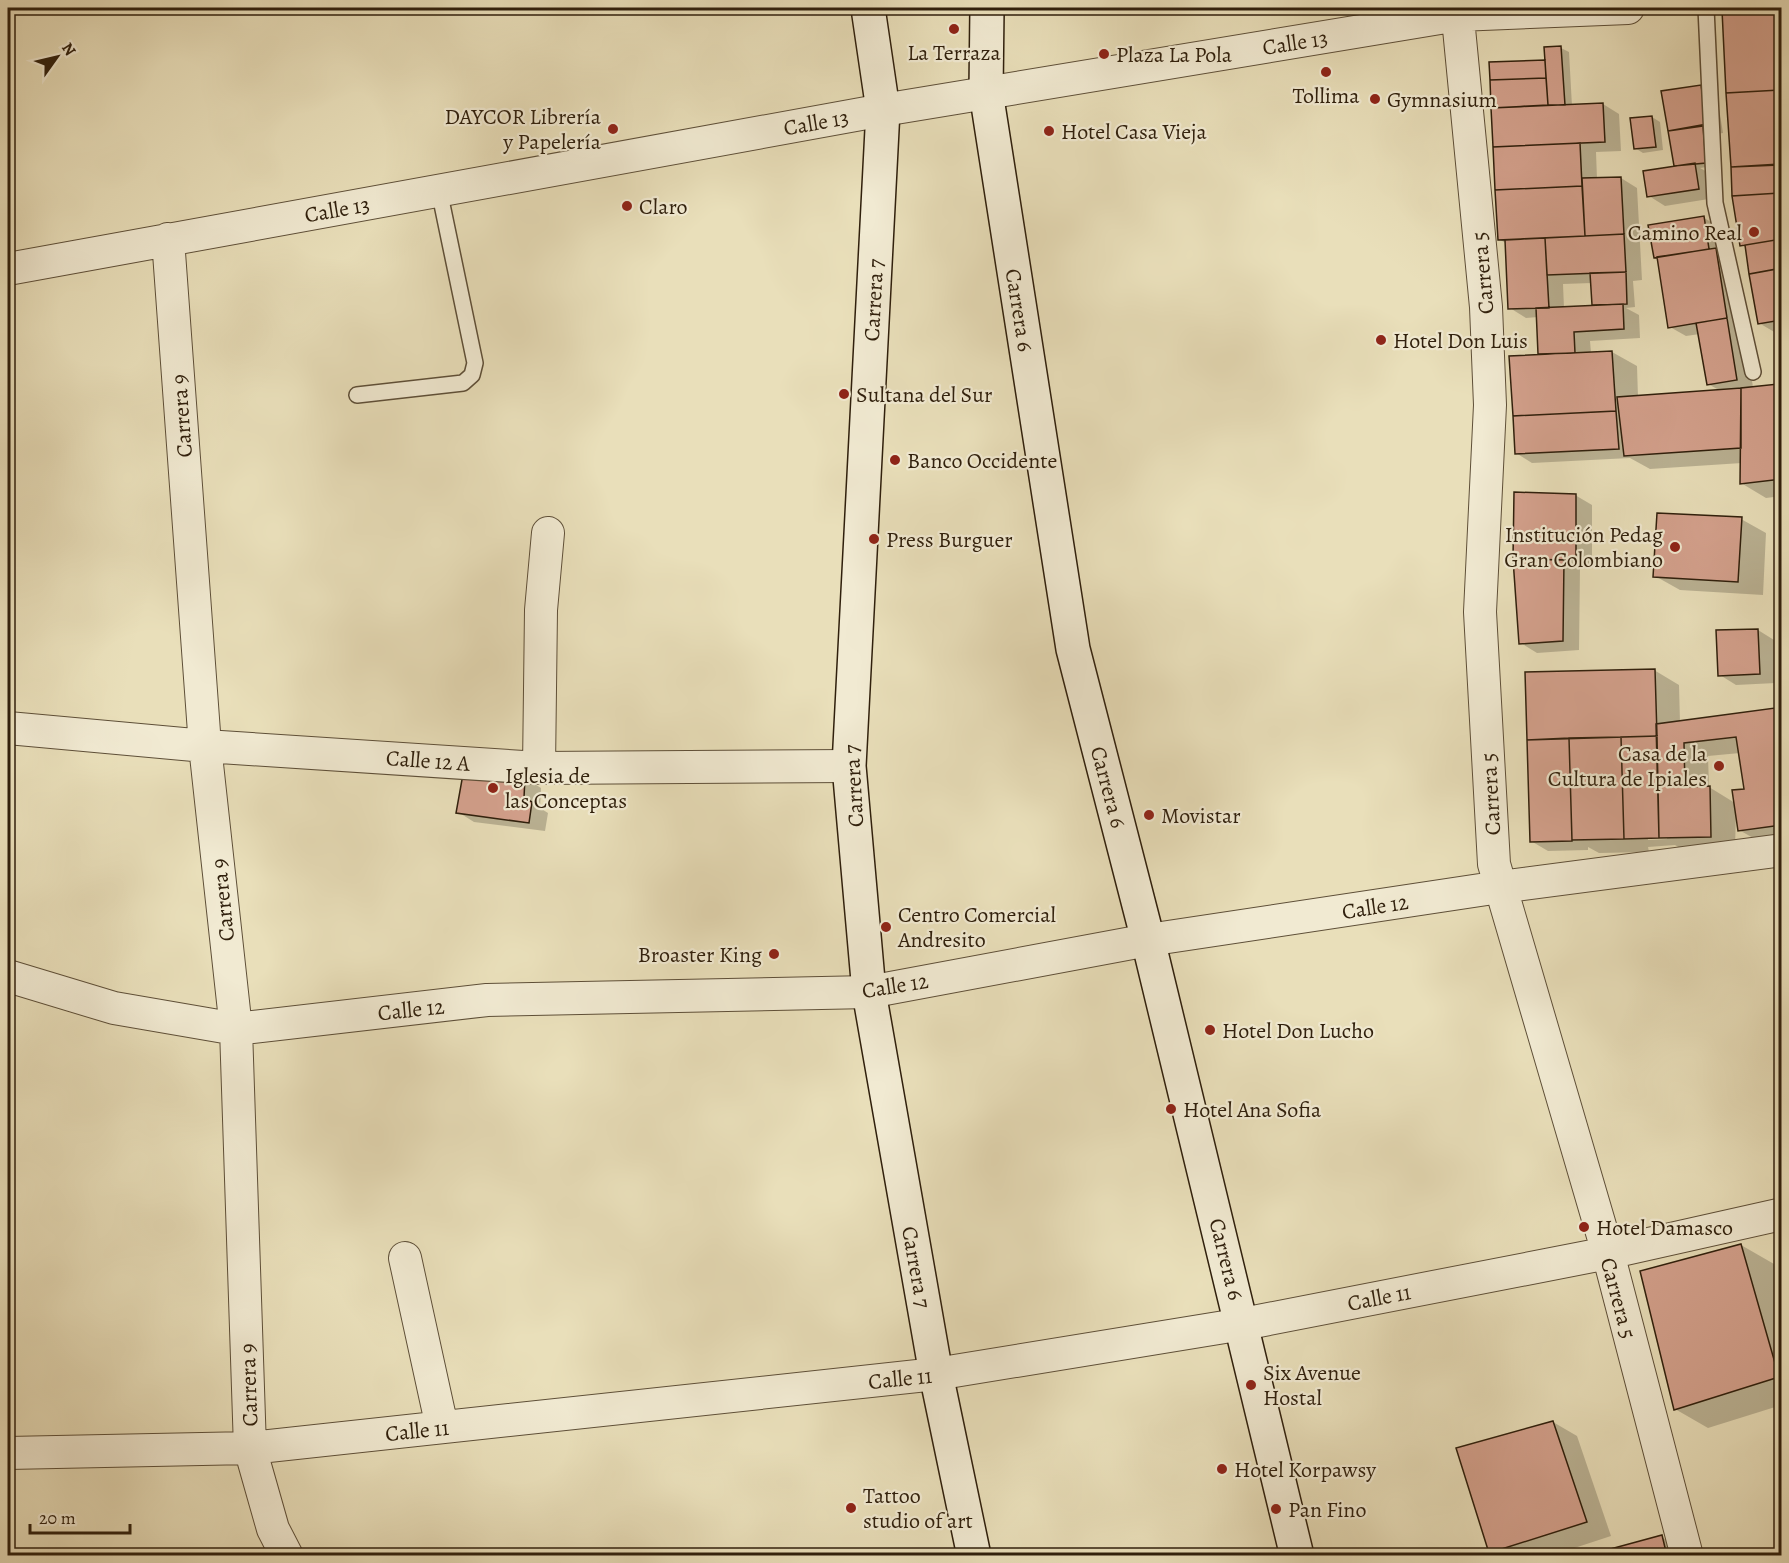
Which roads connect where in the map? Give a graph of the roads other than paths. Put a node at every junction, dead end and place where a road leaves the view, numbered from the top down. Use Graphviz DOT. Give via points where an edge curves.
graph roads {
  1 [pos="868,8"];
  2 [pos="987,8"];
  3 [pos="1628,8"];
  4 [pos="1706,8"];
  5 [pos="1457,11"];
  6 [pos="986,92"];
  7 [pos="884,110"];
  8 [pos="439,190"];
  9 [pos="168,239"];
  10 [pos="8,269"];
  11 [pos="1753,372"];
  12 [pos="357,395"];
  13 [pos="548,533"];
  14 [pos="8,728"];
  15 [pos="205,746"];
  16 [pos="849,766"];
  17 [pos="539,768"];
  18 [pos="1782,850"];
  19 [pos="1500,887"];
  20 [pos="1148,940"];
  21 [pos="8,976"];
  22 [pos="869,992"];
  23 [pos="236,1029"];
  24 [pos="1782,1214"];
  25 [pos="1608,1253"];
  26 [pos="405,1258"];
  27 [pos="1243,1324"];
  28 [pos="936,1374"];
  29 [pos="441,1427"];
  30 [pos="250,1448"];
  31 [pos="8,1453"];
  32 [pos="287,1556"];
  33 [pos="974,1556"];
  34 [pos="1298,1556"];
  35 [pos="1687,1556"];
  1 -- 7 [label="main road, Carrera 7"];
  2 -- 6 [label="main road, Carrera 6"];
  3 -- 5 [label="street, Calle 13"];
  4 -- 11 [label="lane" via="1715,203"];
  5 -- 6 [label="street, Calle 13"];
  5 -- 19 [label="street, Carrera 5" via="1486,318 1490,405 1480,612 1494,864"];
  6 -- 7 [label="street, Calle 13"];
  6 -- 20 [label="main road, Carrera 6" via="1073,649"];
  7 -- 8 [label="street, Calle 13"];
  7 -- 16 [label="main road, Carrera 7"];
  8 -- 9 [label="street, Calle 13"];
  8 -- 12 [label="lane" via="475,363 472,375 463,383"];
  9 -- 10 [label="street, Calle 13"];
  9 -- 15 [label="street, Carrera 9"];
  13 -- 17 [label="street" via="541,610"];
  14 -- 15 [label="street, Calle 12 A"];
  15 -- 17 [label="street, Calle 12 A"];
  15 -- 23 [label="street, Carrera 9"];
  16 -- 17 [label="street, Calle 12 A"];
  16 -- 22 [label="main road, Carrera 7"];
  18 -- 19 [label="street, Calle 12"];
  19 -- 20 [label="street, Calle 12"];
  19 -- 25 [label="street, Carrera 5"];
  20 -- 22 [label="street, Calle 12"];
  20 -- 27 [label="main road, Carrera 6"];
  21 -- 23 [label="street, Calle 12" via="114,1008"];
  22 -- 23 [label="street, Calle 12" via="488,1000"];
  22 -- 28 [label="main road, Carrera 7"];
  23 -- 30 [label="street, Carrera 9"];
  24 -- 25 [label="street, Calle 11"];
  25 -- 27 [label="street, Calle 11"];
  25 -- 35 [label="street, Carrera 5"];
  26 -- 29 [label="street"];
  27 -- 28 [label="street, Calle 11"];
  27 -- 34 [label="main road, Carrera 6"];
  28 -- 29 [label="street, Calle 11"];
  28 -- 33 [label="main road, Carrera 7"];
  29 -- 30 [label="street, Calle 11"];
  30 -- 31 [label="street, Calle 11"];
  30 -- 32 [label="street, Carrera 9" via="273,1529"];
}
